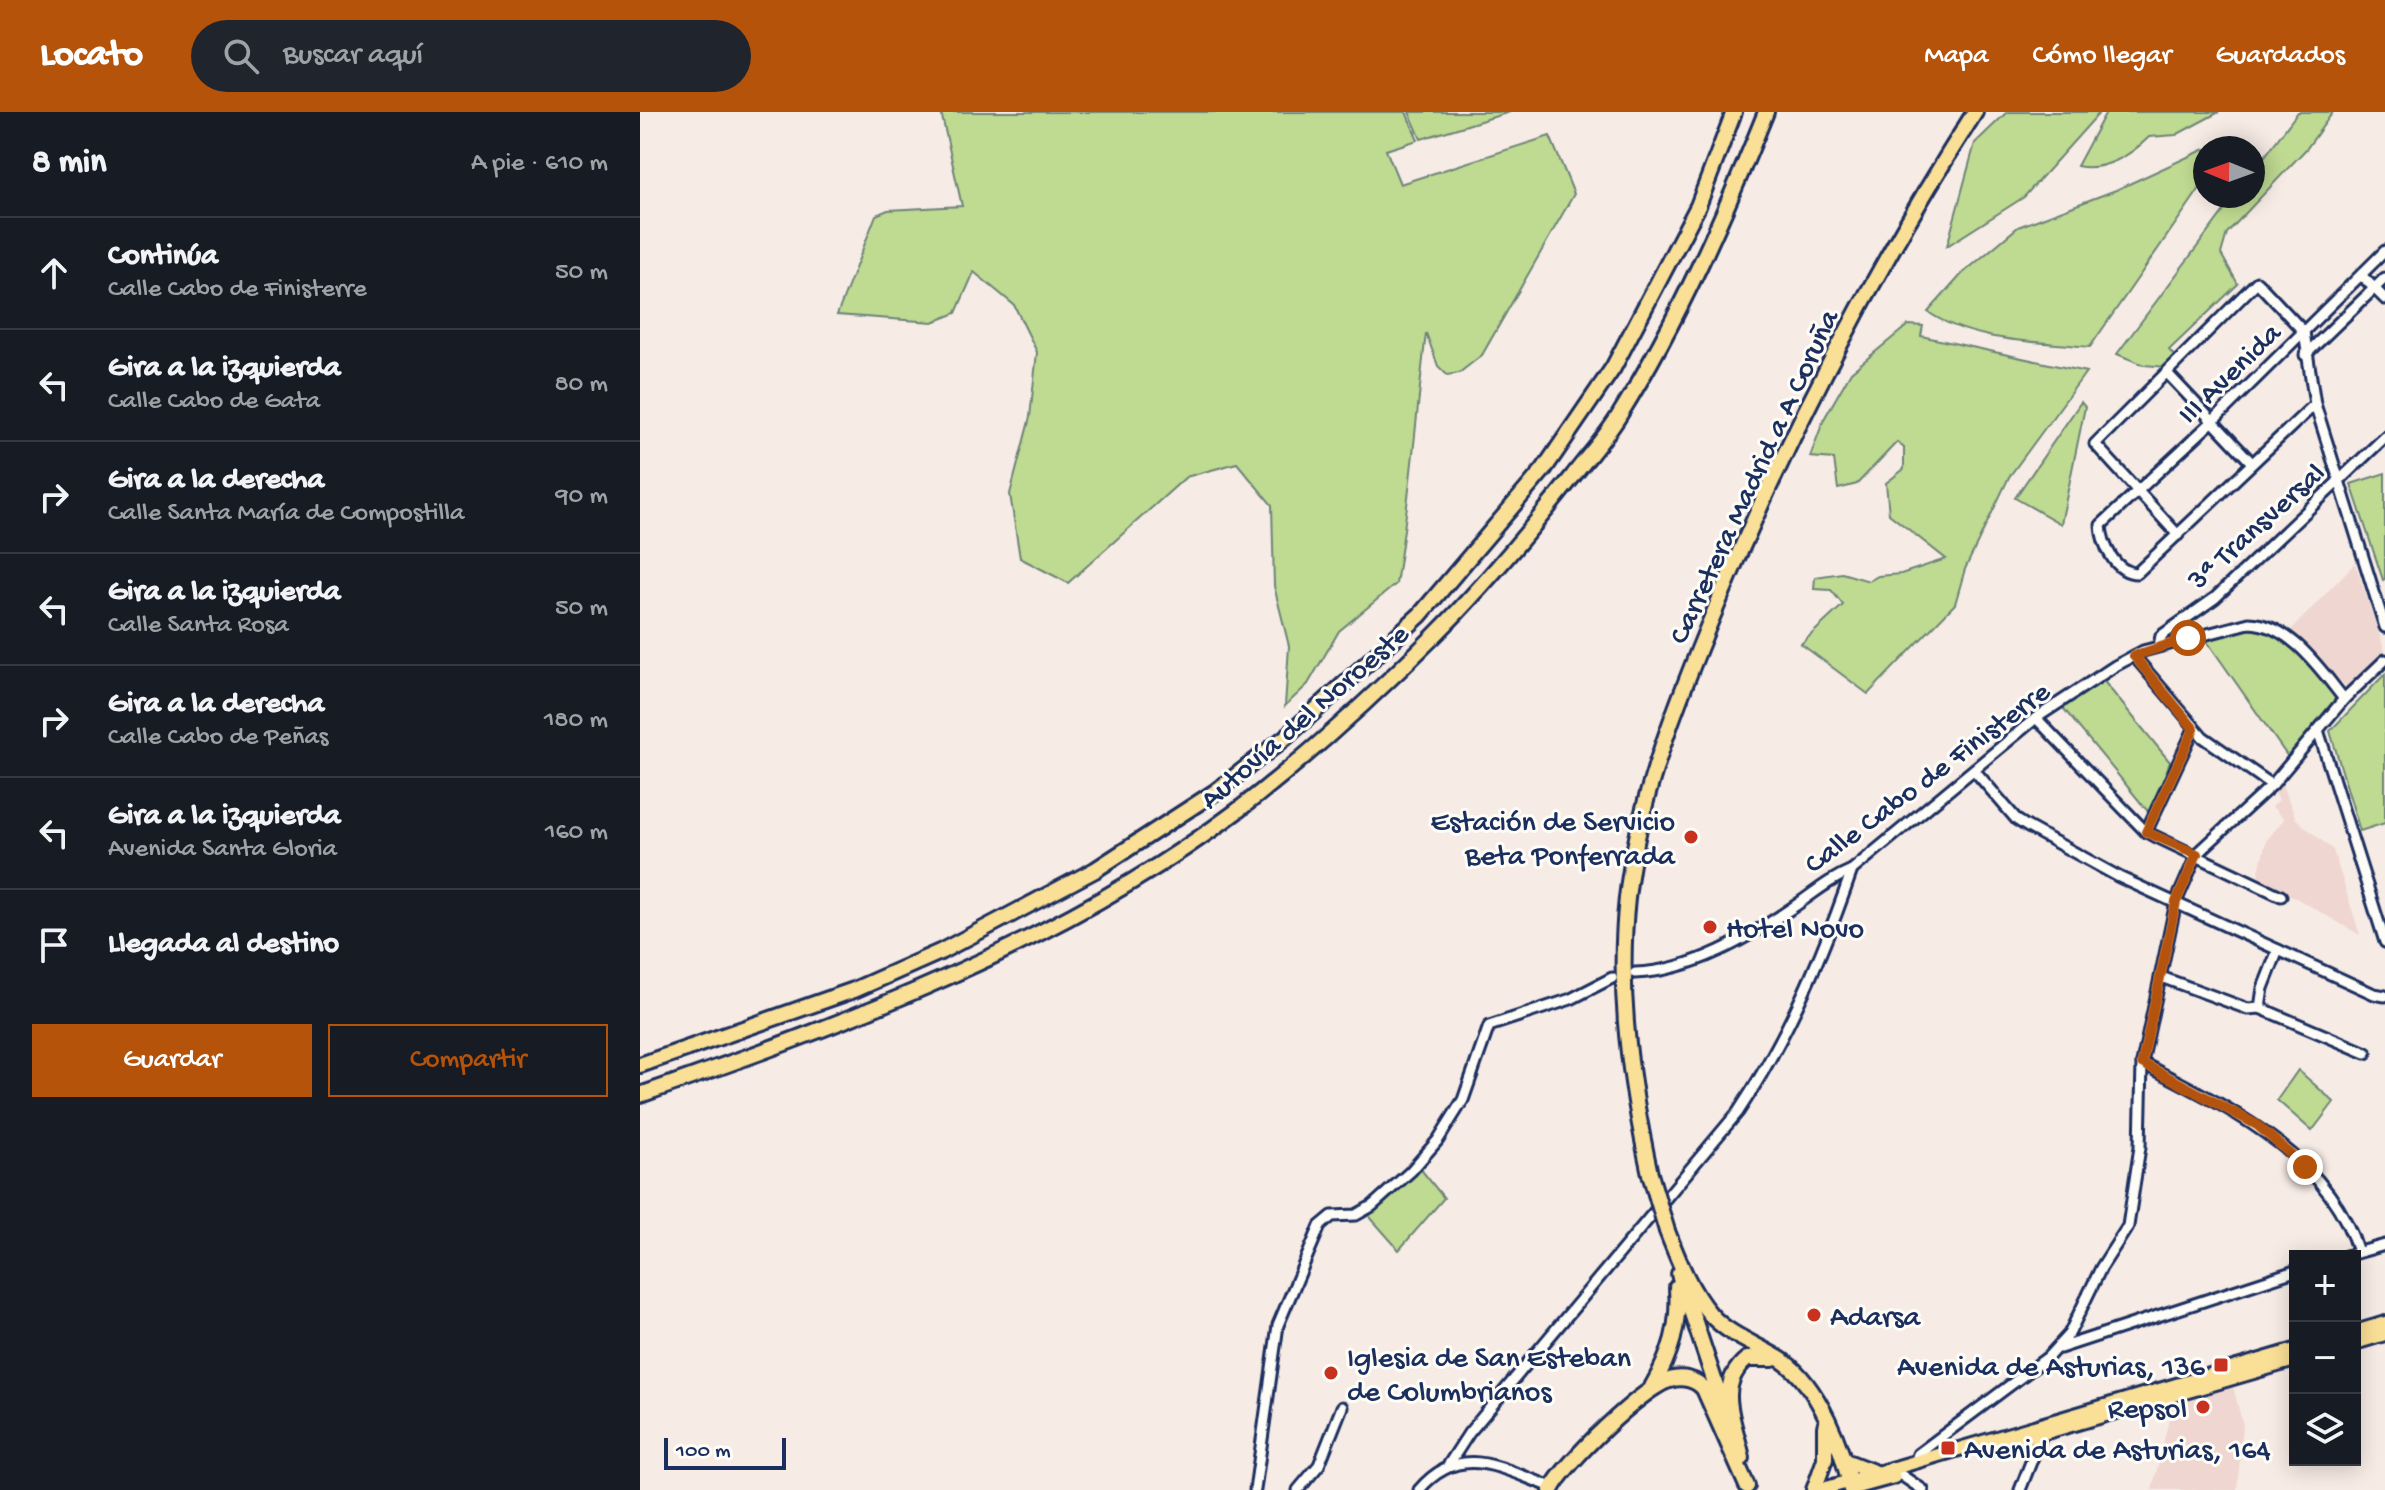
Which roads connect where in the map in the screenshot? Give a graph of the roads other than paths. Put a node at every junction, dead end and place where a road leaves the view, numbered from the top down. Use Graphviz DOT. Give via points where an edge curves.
graph roads {
  1 [pos="1734,112"];
  2 [pos="1766,112"];
  3 [pos="1975,112"];
  4 [pos="2385,251"];
  5 [pos="2361,275"];
  6 [pos="2385,278"];
  7 [pos="2375,288"];
  8 [pos="2385,299"];
  9 [pos="2304,332"];
  10 [pos="2305,355"];
  11 [pos="2167,373"];
  12 [pos="2315,404"];
  13 [pos="2213,421"];
  14 [pos="2385,437"];
  15 [pos="2252,463"];
  16 [pos="2340,481"];
  17 [pos="2137,490"];
  18 [pos="2178,535"];
  19 [pos="2385,627"];
  20 [pos="2159,646"];
  21 [pos="2134,656"];
  22 [pos="2385,660"];
  23 [pos="2344,699"];
  24 [pos="2036,718"];
  25 [pos="2194,729"];
  26 [pos="2318,730"];
  27 [pos="1975,771"];
  28 [pos="2272,785"];
  29 [pos="2146,832"];
  30 [pos="2197,854"];
  31 [pos="1852,870"];
  32 [pos="2281,896"];
  33 [pos="2176,902"];
  34 [pos="2385,942"];
  35 [pos="2278,950"];
  36 [pos="918,960"];
  37 [pos="1635,973"];
  38 [pos="2161,977"];
  39 [pos="1612,978"];
  40 [pos="2385,996"];
  41 [pos="2260,1008"];
  42 [pos="2366,1053"];
  43 [pos="640,1057"];
  44 [pos="2142,1063"];
  45 [pos="640,1065"];
  46 [pos="640,1097"];
  47 [pos="1667,1231"];
  48 [pos="2385,1245"];
  49 [pos="2357,1250"];
  50 [pos="2361,1251"];
  51 [pos="2289,1273"];
  52 [pos="2385,1323"];
  53 [pos="2361,1330"];
  54 [pos="2385,1334"];
  55 [pos="2361,1341"];
  56 [pos="2060,1348"];
  57 [pos="2289,1352"];
  58 [pos="1784,1362"];
  59 [pos="2289,1362"];
  60 [pos="1652,1387"];
  61 [pos="1342,1407"];
  62 [pos="1824,1417"];
  63 [pos="2042,1434"];
  64 [pos="1845,1461"];
  65 [pos="1915,1463"];
  66 [pos="1449,1464"];
  67 [pos="1876,1473"];
  68 [pos="1901,1475"];
  69 [pos="1821,1483"];
  70 [pos="1849,1485"];
  71 [pos="1747,1488"];
  72 [pos="1552,1489"];
  73 [pos="1255,1490"];
  74 [pos="1298,1490"];
  75 [pos="1419,1490"];
  76 [pos="1814,1490"];
  77 [pos="1923,1490"];
  78 [pos="2020,1490"];
  1 -- 36 [label="highway, Autovía del Noroeste" via="1698,206 1613,368 1544,469 1420,615 1286,737 1215,792 1095,870"];
  2 -- 46 [label="highway, Autovía del Noroeste" via="1722,220 1618,417 1479,591 1372,698 1236,811 1060,921 951,976"];
  3 -- 47 [label="highway, Carretera Madrid a A Coruña, bridge" via="1876,275 1742,544 1664,735 1638,827 1623,1001 1633,1097"];
  4 -- 5 [label="street, III Avenida"];
  5 -- 7 [label="street"];
  5 -- 9 [label="street, III Avenida"];
  6 -- 7 [label="street, III Avenida"];
  7 -- 8 [label="street"];
  7 -- 10 [label="street, III Avenida"];
  9 -- 10 [label="street"];
  9 -- 11 [label="street" via="2257,282"];
  9 -- 13 [label="street, III Avenida"];
  10 -- 12 [label="street"];
  11 -- 13 [label="street"];
  11 -- 17 [label="street" via="2095,444"];
  12 -- 15 [label="street"];
  12 -- 16 [label="street"];
  13 -- 15 [label="street"];
  13 -- 17 [label="street, III Avenida"];
  14 -- 16 [label="street, 3ª Transversal"];
  15 -- 18 [label="street"];
  16 -- 19 [label="street"];
  16 -- 20 [label="street, 3ª Transversal" via="2215,598 2161,636"];
  17 -- 18 [label="street"];
  17 -- 18 [label="street, III Avenida" via="2101,525 2105,546 2118,563 2137,573"];
  20 -- 21 [label="street, Calle Cabo de Finisterre"];
  20 -- 23 [label="street, Calle Cabo de Finisterre" via="2262,623 2307,656"];
  21 -- 24 [label="street, Calle Cabo de Finisterre"];
  21 -- 25 [label="street"];
  22 -- 23 [label="street"];
  23 -- 26 [label="street"];
  24 -- 27 [label="street, Calle Cabo de Finisterre"];
  24 -- 29 [label="street"];
  25 -- 28 [label="street"];
  25 -- 29 [label="street"];
  26 -- 28 [label="street"];
  26 -- 34 [label="street"];
  27 -- 31 [label="street, Calle Cabo de Finisterre"];
  27 -- 33 [label="street" via="2017,820"];
  28 -- 30 [label="street"];
  29 -- 30 [label="street"];
  30 -- 32 [label="street"];
  30 -- 33 [label="street"];
  31 -- 37 [label="street, Calle Cabo de Finisterre" via="1717,952"];
  31 -- 66 [label="street" via="1792,1022 1738,1112 1469,1433"];
  33 -- 35 [label="street"];
  33 -- 38 [label="street"];
  35 -- 40 [label="street"];
  35 -- 41 [label="street"];
  36 -- 43 [label="highway"];
  36 -- 45 [label="highway, Autovía del Noroeste" via="854,990"];
  38 -- 41 [label="street" via="2248,1009"];
  38 -- 44 [label="street"];
  39 -- 73 [label="street" via="1571,999 1489,1026 1463,1100 1438,1140 1394,1188 1356,1215 1332,1216 1320,1226 1278,1325"];
  41 -- 42 [label="street"];
  44 -- 49 [label="street" via="2257,1125 2305,1167 2341,1210"];
  44 -- 56 [label="street" via="2140,1147 2128,1226"];
  47 -- 58 [label="highway" via="1710,1314"];
  47 -- 60 [label="highway" via="1678,1320 1673,1345"];
  47 -- 71 [label="highway, Carretera Madrid a A Coruña"];
  48 -- 50 [label="street"];
  51 -- 56 [label="street"];
  52 -- 53 [label="main road"];
  54 -- 55 [label="main road"];
  56 -- 65 [label="street" via="1918,1454"];
  57 -- 65 [label="main road"];
  58 -- 62 [label="highway" via="1806,1384"];
  58 -- 71 [label="highway" via="1747,1359 1729,1378"];
  59 -- 63 [label="main road"];
  60 -- 71 [label="highway" via="1682,1378 1699,1383"];
  60 -- 72 [label="highway" via="1581,1451"];
  61 -- 74 [label="street" via="1319,1465"];
  62 -- 64 [label="highway"];
  62 -- 69 [label="highway"];
  63 -- 68 [label="main road"];
  63 -- 78 [label="street"];
  64 -- 67 [label="highway"];
  64 -- 70 [label="highway"];
  65 -- 67 [label="main road"];
  66 -- 72 [label="street" via="1488,1464"];
  66 -- 75 [label="street"];
  67 -- 70 [label="main road"];
  68 -- 70 [label="main road"];
  68 -- 77 [label="street"];
  69 -- 70 [label="highway" via="1834,1471"];
  69 -- 76 [label="highway"];
}
